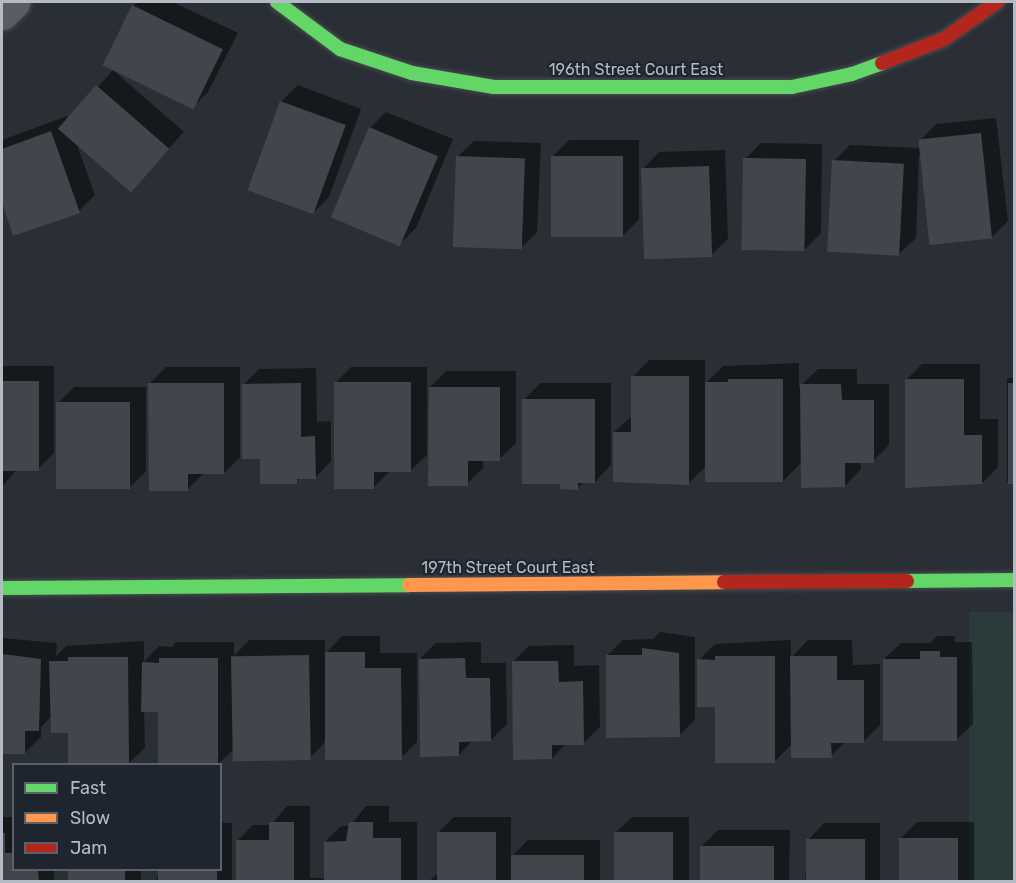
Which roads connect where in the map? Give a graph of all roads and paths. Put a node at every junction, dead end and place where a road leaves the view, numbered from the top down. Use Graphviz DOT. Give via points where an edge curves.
graph roads {
  1 [pos="13,2"];
  2 [pos="277,2"];
  3 [pos="997,2"];
  4 [pos="2,13"];
  5 [pos="1014,580"];
  6 [pos="2,588"];
  1 -- 4 [label="street"];
  2 -- 3 [label="street, 196th Street Court East" via="340,49 412,73 494,87 792,87 852,74 944,39"];
  5 -- 6 [label="street, 197th Street Court East"];
}
